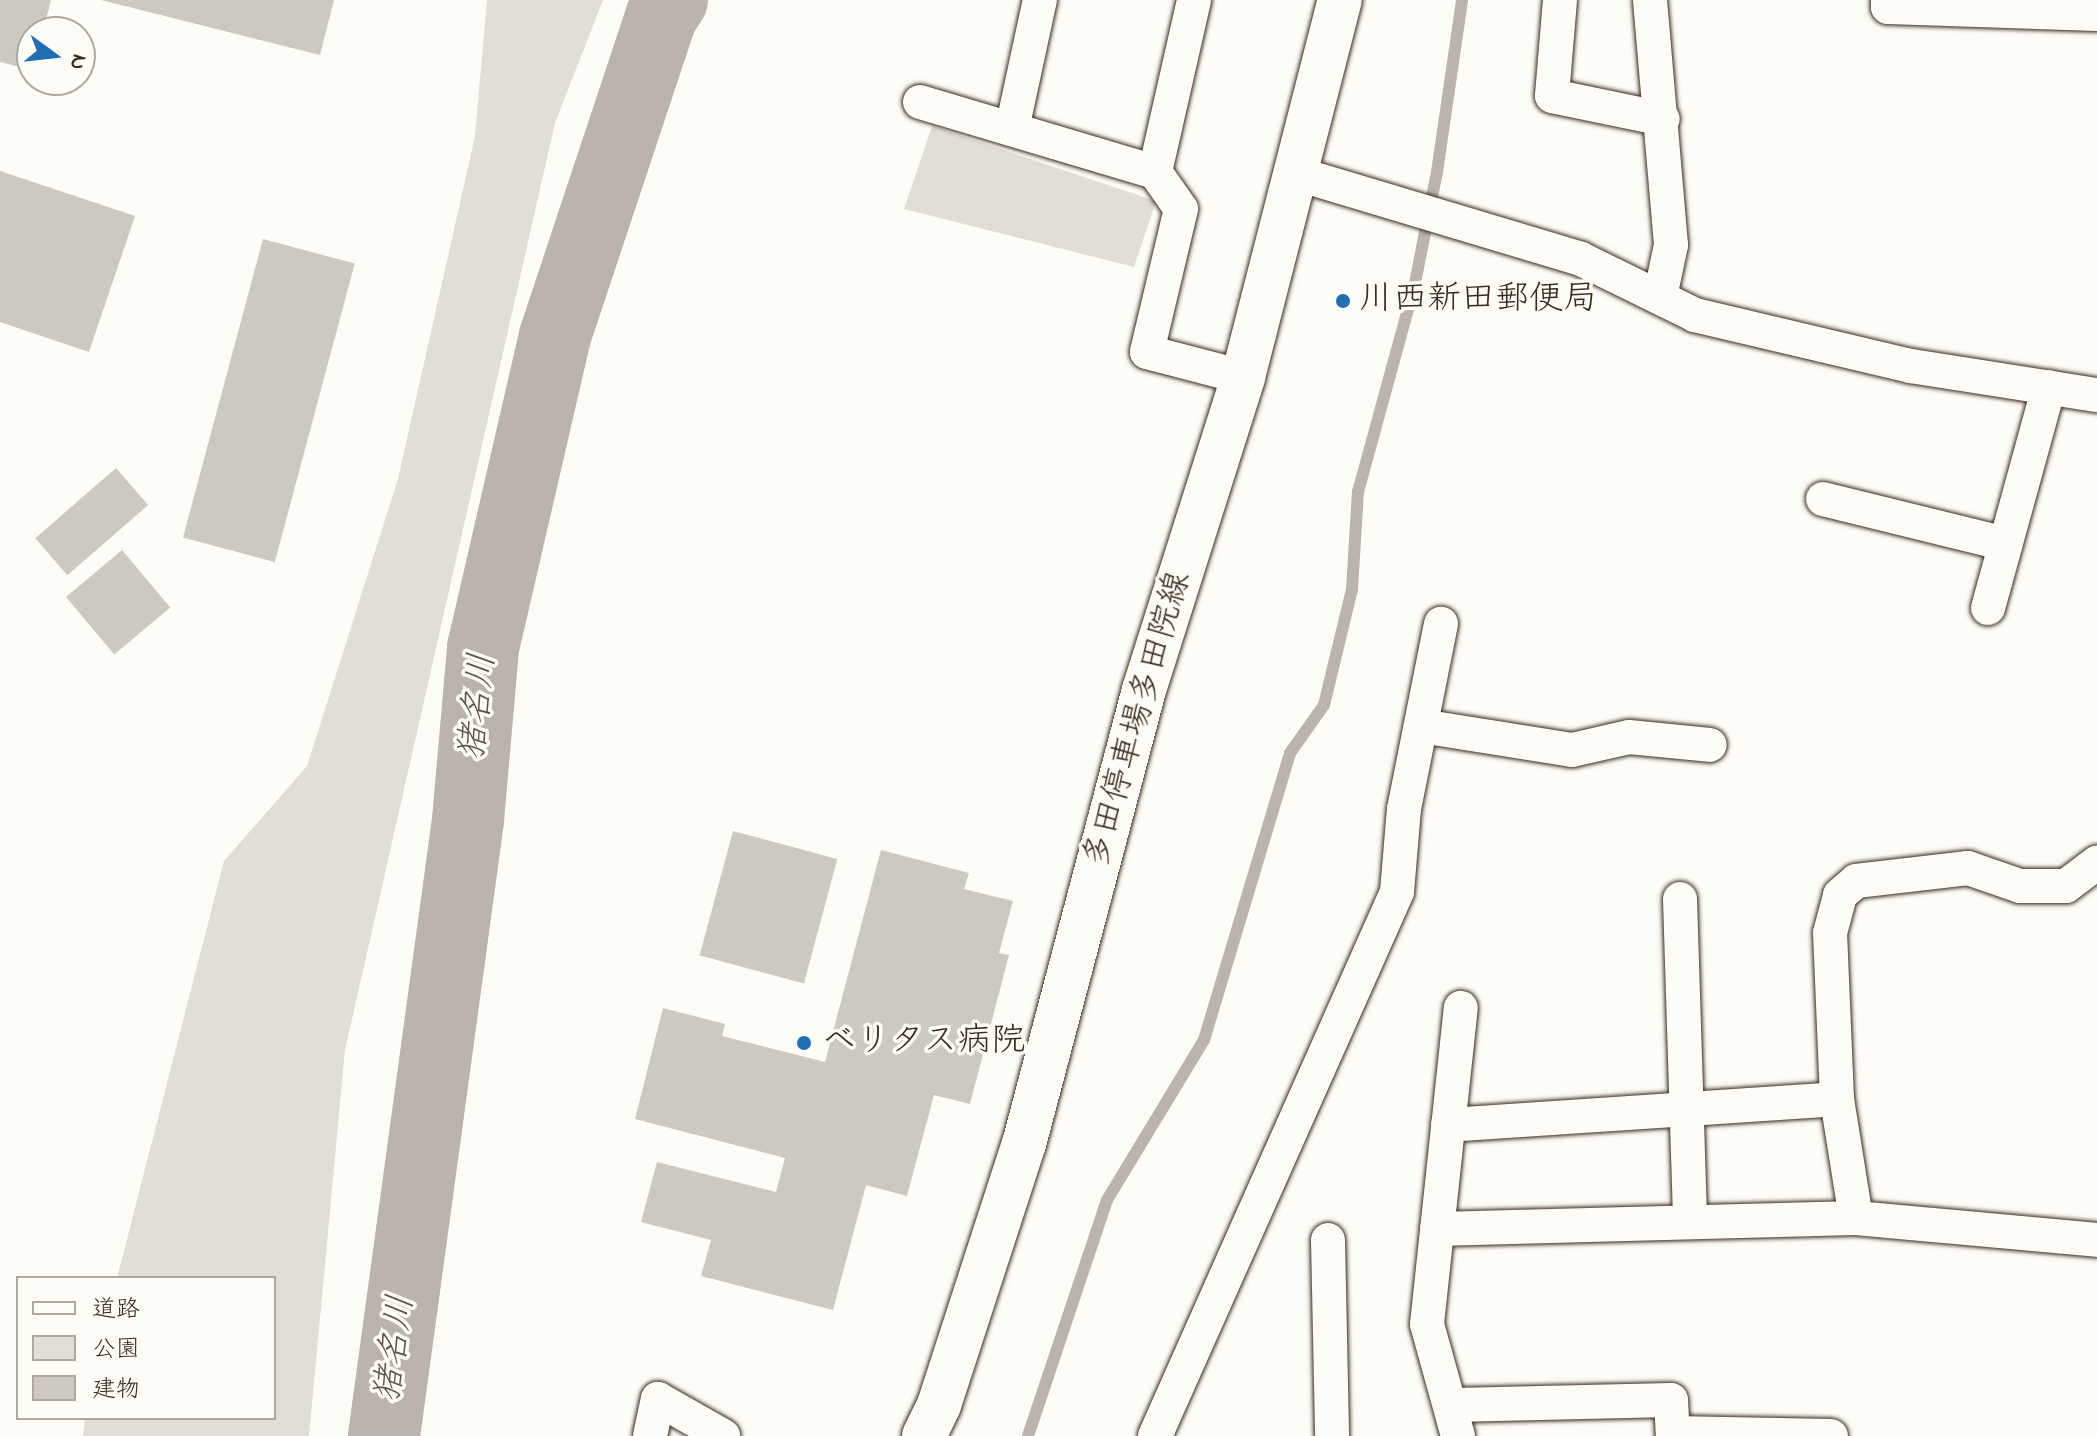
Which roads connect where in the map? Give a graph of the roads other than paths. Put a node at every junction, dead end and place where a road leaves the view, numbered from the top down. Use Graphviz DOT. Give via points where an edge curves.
graph roads {
  1 [pos="1040,0"];
  2 [pos="1194,0"];
  3 [pos="1340,0"];
  4 [pos="1560,0"];
  5 [pos="1650,0"];
  6 [pos="1888,0"];
  7 [pos="2097,14"];
  8 [pos="920,102"];
  9 [pos="1663,119"];
  10 [pos="1012,129"];
  11 [pos="1155,172"];
  12 [pos="1298,174"];
  13 [pos="1660,297"];
  14 [pos="1243,377"];
  15 [pos="2049,387"];
  16 [pos="2097,395"];
  17 [pos="1823,499"];
  18 [pos="2006,544"];
  19 [pos="1988,608"];
  20 [pos="1441,624"];
  21 [pos="1421,726"];
  22 [pos="1710,745"];
  23 [pos="2097,863"];
  24 [pos="1680,899"];
  25 [pos="1461,1008"];
  26 [pos="1837,1099"];
  27 [pos="1687,1109"];
  28 [pos="1448,1125"];
  29 [pos="1856,1218"];
  30 [pos="1690,1222"];
  31 [pos="1437,1229"];
  32 [pos="1328,1240"];
  33 [pos="2097,1240"];
  34 [pos="1456,1420"];
  35 [pos="1673,1434"];
  36 [pos="650,1436"];
  37 [pos="723,1436"];
  38 [pos="924,1436"];
  39 [pos="1155,1436"];
  40 [pos="1332,1436"];
  41 [pos="1831,1436"];
  1 -- 10 [label="street"];
  2 -- 11 [label="street"];
  3 -- 12 [label="main road, 多田停車場多田院線"];
  4 -- 9 [label="street" via="1552,96"];
  5 -- 9 [label="street"];
  6 -- 7 [label="street" via="1888,7"];
  8 -- 10 [label="street"];
  9 -- 13 [label="street" via="1671,245"];
  10 -- 11 [label="street"];
  11 -- 14 [label="street" via="1181,209 1147,352"];
  12 -- 13 [label="street" via="1581,259"];
  12 -- 14 [label="main road, 多田停車場多田院線"];
  13 -- 15 [label="street" via="1695,315 1896,362"];
  14 -- 38 [label="main road, 多田停車場多田院線" via="1144,690 1024,1144 939,1405"];
  15 -- 16 [label="street"];
  15 -- 18 [label="street"];
  17 -- 18 [label="street"];
  18 -- 19 [label="street"];
  20 -- 21 [label="street"];
  21 -- 22 [label="street" via="1572,750 1629,737"];
  21 -- 39 [label="street" via="1404,809 1397,892"];
  23 -- 26 [label="street" via="2066,886 2020,886 1968,868 1856,881 1840,895 1830,933"];
  24 -- 27 [label="street"];
  25 -- 28 [label="street"];
  26 -- 27 [label="street"];
  26 -- 29 [label="street"];
  27 -- 28 [label="street"];
  27 -- 30 [label="street"];
  28 -- 31 [label="street"];
  29 -- 30 [label="street"];
  29 -- 33 [label="street"];
  30 -- 31 [label="street"];
  31 -- 34 [label="street" via="1427,1324"];
  32 -- 40 [label="street"];
  34 -- 35 [label="street" via="1671,1400"];
  35 -- 41 [label="street"];
  36 -- 37 [label="street" via="658,1399"];
}
